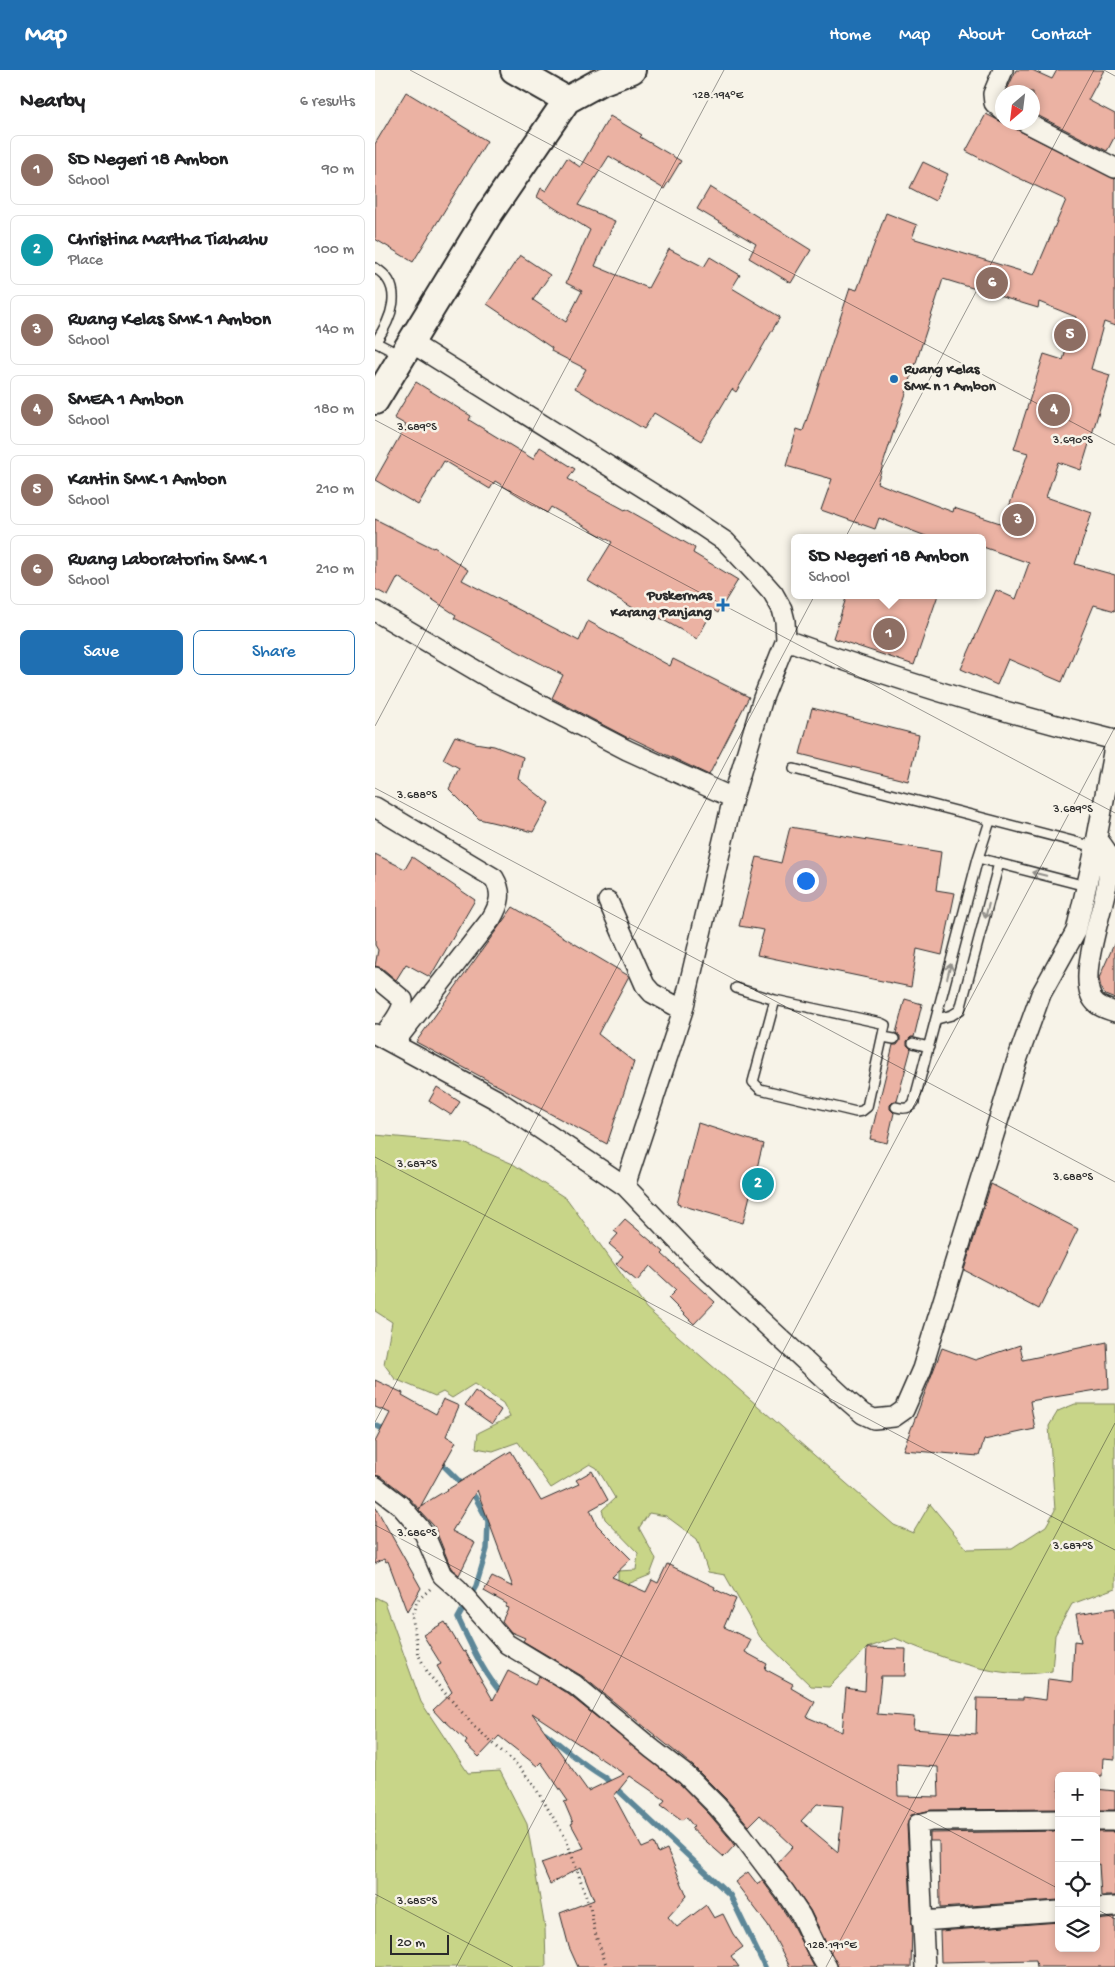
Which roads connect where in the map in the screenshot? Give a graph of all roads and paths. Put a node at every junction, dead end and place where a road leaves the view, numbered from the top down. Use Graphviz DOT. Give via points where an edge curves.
graph roads {
  1 [pos="514,70"];
  2 [pos="632,70"];
  3 [pos="1003,70"];
  4 [pos="997,85"];
  5 [pos="995,89"];
  6 [pos="567,100"];
  7 [pos="995,104"];
  8 [pos="1040,130"];
  9 [pos="1115,168"];
  10 [pos="375,268"];
  11 [pos="375,343"];
  12 [pos="406,349"];
  13 [pos="375,401"];
  14 [pos="375,611"];
  15 [pos="786,640"];
  16 [pos="1115,741"];
  17 [pos="794,768"];
  18 [pos="733,798"];
  19 [pos="375,807"];
  20 [pos="990,821"];
  21 [pos="1096,842"];
  22 [pos="978,858"];
  23 [pos="999,863"];
  24 [pos="1087,886"];
  25 [pos="608,901"];
  26 [pos="375,978"];
  27 [pos="736,988"];
  28 [pos="775,1000"];
  29 [pos="683,1010"];
  30 [pos="1115,1012"];
  31 [pos="937,1019"];
  32 [pos="883,1037"];
  33 [pos="384,1038"];
  34 [pos="894,1039"];
  35 [pos="913,1043"];
  36 [pos="929,1047"];
  37 [pos="896,1107"];
  38 [pos="625,1186"];
  39 [pos="375,1486"];
  40 [pos="442,1575"];
  41 [pos="1055,1820"];
  42 [pos="1100,1821"];
  43 [pos="1115,1821"];
  44 [pos="1115,1907"];
  45 [pos="1100,1908"];
  46 [pos="1055,1911"];
  47 [pos="922,1921"];
  48 [pos="607,1967"];
  49 [pos="827,1967"];
  50 [pos="925,1967"];
  1 -- 6 [label="street"];
  2 -- 6 [label="street" via="597,82"];
  3 -- 4 [label="street"];
  5 -- 7 [label="street"];
  6 -- 12 [label="street" via="489,214"];
  8 -- 9 [label="street"];
  10 -- 11 [label="lane" via="393,288 393,304 387,324"];
  11 -- 12 [label="lane"];
  12 -- 13 [label="street"];
  12 -- 15 [label="street" via="667,503 726,542 773,593 785,621"];
  14 -- 18 [label="street" via="494,681 627,750"];
  15 -- 16 [label="street" via="1025,718"];
  15 -- 18 [label="street" via="763,698"];
  16 -- 21 [label="street"];
  17 -- 20 [label="lane"];
  18 -- 29 [label="street"];
  19 -- 33 [label="street" via="494,878 501,896 491,919"];
  20 -- 21 [label="lane"];
  20 -- 22 [label="lane"];
  21 -- 24 [label="street"];
  21 -- 30 [label="street" via="1109,857 1111,879 1088,988 1097,1004"];
  22 -- 23 [label="lane"];
  31 -- 22 [label="lane, one-way"];
  24 -- 23 [label="lane, one-way"];
  23 -- 31 [label="lane, one-way" via="960,1010"];
  24 -- 38 [label="street" via="1076,931 1041,994 1016,1064 922,1369 904,1410 894,1418 874,1419 863,1414 691,1255"];
  25 -- 29 [label="street" via="645,985 652,993"];
  26 -- 33 [label="street" via="403,1000 401,1011"];
  27 -- 28 [label="lane"];
  28 -- 32 [label="lane" via="881,1022 885,1025"];
  28 -- 32 [label="lane" via="753,1082 760,1089 862,1111 874,1102"];
  29 -- 38 [label="street"];
  31 -- 36 [label="lane"];
  32 -- 34 [label="lane"];
  33 -- 38 [label="street" via="497,1100"];
  35 -- 36 [label="lane"];
  36 -- 37 [label="lane" via="912,1106 905,1109"];
  39 -- 40 [label="street" via="400,1505 424,1533"];
  40 -- 48 [label="path" via="417,1601 412,1616 419,1656 429,1675 475,1728 516,1764 531,1782 566,1839"];
  40 -- 49 [label="street" via="507,1644 575,1685 686,1775 742,1835 785,1892"];
  41 -- 47 [label="street" via="931,1821 918,1824"];
  42 -- 43 [label="street"];
  44 -- 45 [label="street"];
  46 -- 47 [label="street"];
  47 -- 50 [label="street"];
}
